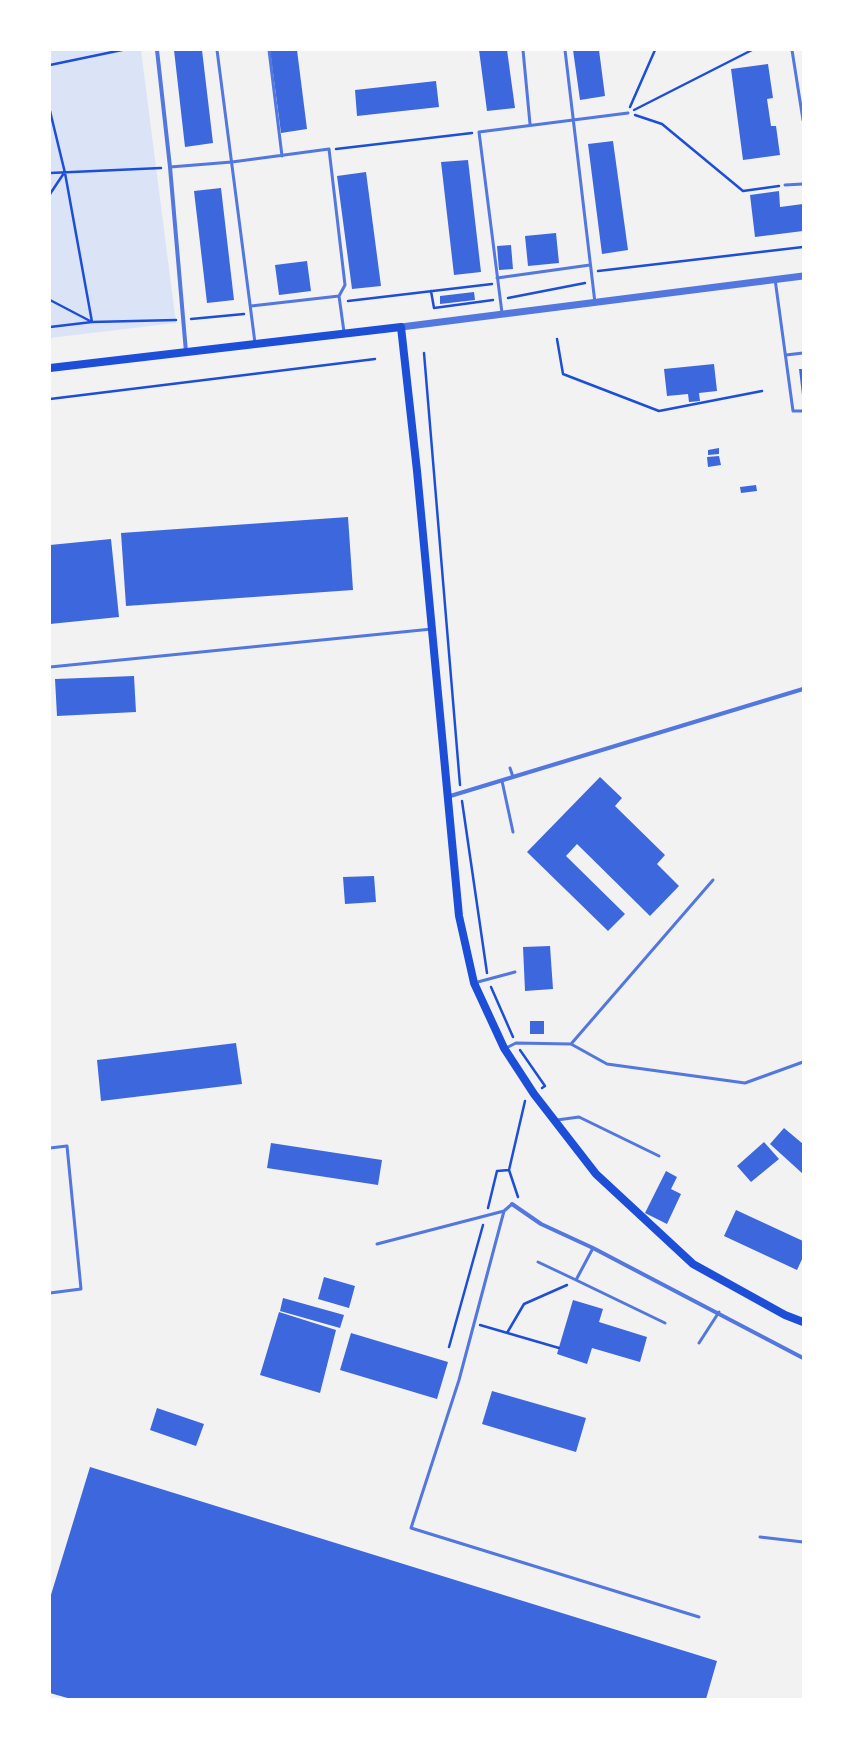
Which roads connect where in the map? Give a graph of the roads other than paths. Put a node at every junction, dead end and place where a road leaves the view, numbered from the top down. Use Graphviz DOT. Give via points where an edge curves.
graph roads {
  1 [pos="157,50"];
  2 [pos="217,50"];
  3 [pos="268,50"];
  4 [pos="523,50"];
  5 [pos="565,50"];
  6 [pos="792,50"];
  7 [pos="628,113"];
  8 [pos="574,120"];
  9 [pos="803,120"];
  10 [pos="530,124"];
  11 [pos="282,156"];
  12 [pos="232,162"];
  13 [pos="170,167"];
  14 [pos="803,184"];
  15 [pos="785,185"];
  16 [pos="590,265"];
  17 [pos="803,276"];
  18 [pos="497,278"];
  19 [pos="775,280"];
  20 [pos="339,296"];
  21 [pos="595,303"];
  22 [pos="250,306"];
  23 [pos="502,315"];
  24 [pos="401,327"];
  25 [pos="344,332"];
  26 [pos="255,344"];
  27 [pos="186,352"];
  28 [pos="803,353"];
  29 [pos="786,355"];
  30 [pos="50,368"];
  31 [pos="803,411"];
  32 [pos="432,630"];
  33 [pos="50,667"];
  34 [pos="803,689"];
  35 [pos="510,768"];
  36 [pos="513,777"];
  37 [pos="502,781"];
  38 [pos="447,797"];
  39 [pos="513,832"];
  40 [pos="713,880"];
  41 [pos="515,972"];
  42 [pos="474,983"];
  43 [pos="571,1044"];
  44 [pos="504,1048"];
  45 [pos="803,1062"];
  46 [pos="555,1120"];
  47 [pos="50,1148"];
  48 [pos="658,1156"];
  49 [pos="512,1204"];
  50 [pos="504,1211"];
  51 [pos="377,1244"];
  52 [pos="593,1248"];
  53 [pos="538,1262"];
  54 [pos="576,1280"];
  55 [pos="50,1292"];
  56 [pos="719,1312"];
  57 [pos="803,1322"];
  58 [pos="665,1323"];
  59 [pos="698,1343"];
  60 [pos="803,1358"];
  61 [pos="760,1536"];
  62 [pos="803,1542"];
  63 [pos="699,1617"];
  1 -- 13 [label="street"];
  2 -- 12 [label="lane"];
  3 -- 11 [label="lane"];
  4 -- 10 [label="lane"];
  5 -- 8 [label="lane"];
  6 -- 9 [label="lane"];
  7 -- 8 [label="lane"];
  8 -- 10 [label="lane"];
  8 -- 16 [label="lane"];
  10 -- 18 [label="lane" via="479,132"];
  11 -- 12 [label="lane"];
  11 -- 20 [label="lane" via="329,149 345,285"];
  12 -- 13 [label="lane"];
  12 -- 22 [label="lane"];
  13 -- 27 [label="street"];
  14 -- 15 [label="lane"];
  16 -- 18 [label="lane"];
  16 -- 21 [label="lane"];
  17 -- 19 [label="street"];
  18 -- 23 [label="lane"];
  19 -- 21 [label="street"];
  19 -- 29 [label="lane"];
  20 -- 22 [label="lane"];
  20 -- 25 [label="lane"];
  21 -- 23 [label="street"];
  22 -- 26 [label="lane"];
  23 -- 24 [label="street"];
  24 -- 25 [label="main road"];
  24 -- 32 [label="main road"];
  25 -- 26 [label="main road"];
  26 -- 27 [label="main road"];
  27 -- 30 [label="main road"];
  28 -- 29 [label="lane"];
  29 -- 31 [label="lane" via="793,411"];
  32 -- 33 [label="lane"];
  32 -- 38 [label="main road"];
  34 -- 36 [label="street"];
  35 -- 36 [label="lane"];
  36 -- 37 [label="street"];
  37 -- 38 [label="street"];
  37 -- 39 [label="lane"];
  38 -- 42 [label="main road" via="458,916"];
  40 -- 43 [label="lane"];
  41 -- 42 [label="lane"];
  42 -- 44 [label="main road"];
  43 -- 44 [label="lane" via="516,1043"];
  43 -- 45 [label="lane" via="607,1064 745,1083"];
  44 -- 46 [label="main road" via="534,1094"];
  46 -- 48 [label="lane" via="579,1117"];
  46 -- 57 [label="main road" via="596,1174 693,1264 785,1315"];
  47 -- 55 [label="lane" via="67,1146 81,1289"];
  49 -- 50 [label="lane"];
  49 -- 52 [label="street" via="541,1224"];
  50 -- 51 [label="lane"];
  50 -- 63 [label="lane" via="459,1380 411,1528"];
  52 -- 54 [label="lane"];
  52 -- 56 [label="street"];
  53 -- 54 [label="lane"];
  54 -- 58 [label="lane"];
  56 -- 59 [label="lane"];
  56 -- 60 [label="street"];
  61 -- 62 [label="lane"];
}
